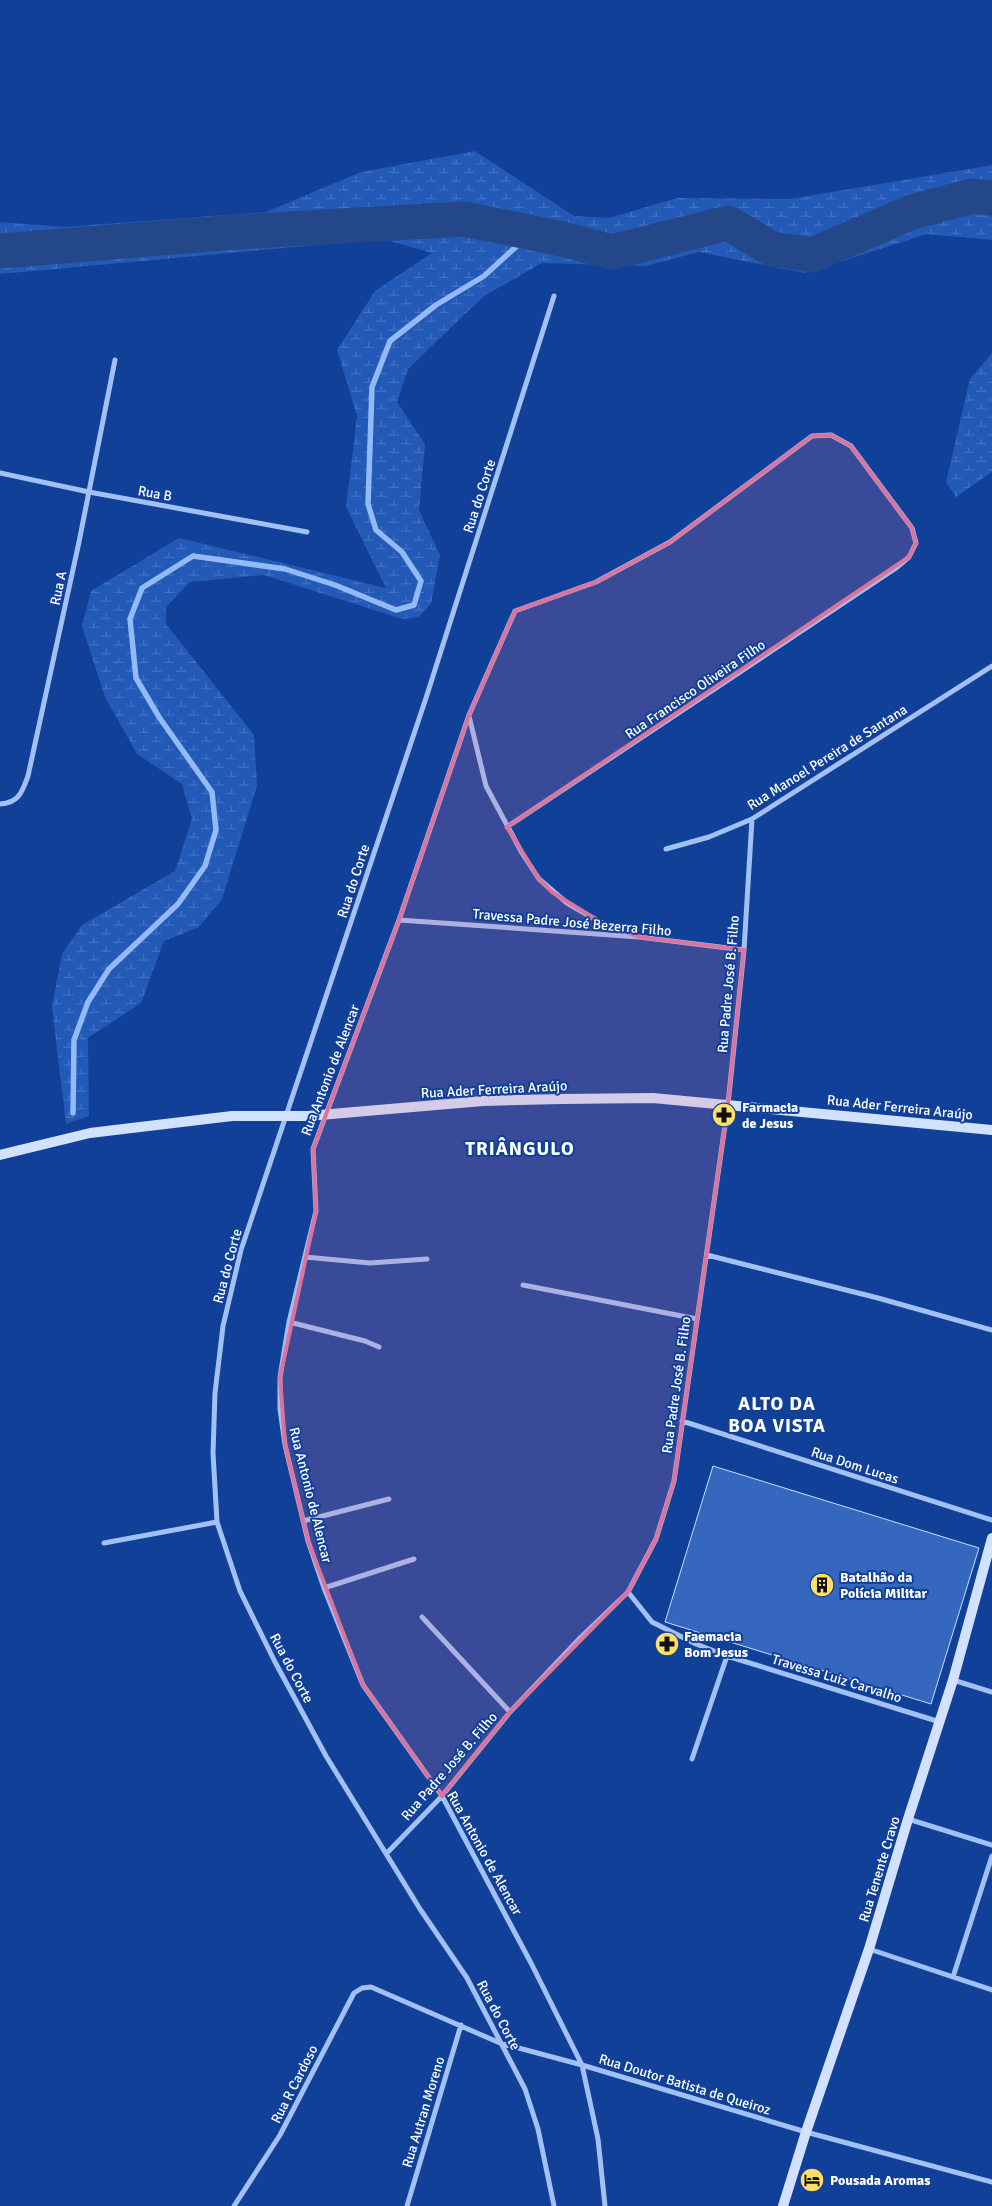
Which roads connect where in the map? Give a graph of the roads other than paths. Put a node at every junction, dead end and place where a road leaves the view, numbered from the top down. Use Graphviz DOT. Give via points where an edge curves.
graph roads {
  1 [pos="554,296"];
  2 [pos="115,360"];
  3 [pos="0,473"];
  4 [pos="89,492"];
  5 [pos="307,532"];
  6 [pos="515,611"];
  7 [pos="992,666"];
  8 [pos="469,715"];
  9 [pos="0,804"];
  10 [pos="752,819"];
  11 [pos="507,828"];
  12 [pos="666,849"];
  13 [pos="399,920"];
  14 [pos="640,937"];
  15 [pos="744,950"];
  16 [pos="728,1104"];
  17 [pos="326,1114"];
  18 [pos="287,1116"];
  19 [pos="992,1130"];
  20 [pos="0,1154"];
  21 [pos="707,1255"];
  22 [pos="305,1257"];
  23 [pos="427,1258"];
  24 [pos="523,1285"];
  25 [pos="698,1319"];
  26 [pos="289,1322"];
  27 [pos="992,1330"];
  28 [pos="379,1347"];
  29 [pos="682,1421"];
  30 [pos="389,1499"];
  31 [pos="992,1520"];
  32 [pos="303,1521"];
  33 [pos="217,1522"];
  34 [pos="992,1538"];
  35 [pos="104,1544"];
  36 [pos="414,1559"];
  37 [pos="324,1588"];
  38 [pos="628,1592"];
  39 [pos="422,1617"];
  40 [pos="727,1656"];
  41 [pos="953,1680"];
  42 [pos="992,1692"];
  43 [pos="510,1712"];
  44 [pos="940,1722"];
  45 [pos="692,1759"];
  46 [pos="442,1796"];
  47 [pos="908,1819"];
  48 [pos="992,1845"];
  49 [pos="387,1854"];
  50 [pos="992,1856"];
  51 [pos="869,1949"];
  52 [pos="953,1976"];
  53 [pos="379,1989"];
  54 [pos="992,1990"];
  55 [pos="461,2025"];
  56 [pos="500,2043"];
  57 [pos="582,2065"];
  58 [pos="806,2132"];
  59 [pos="992,2182"];
  60 [pos="234,2206"];
  61 [pos="407,2206"];
  62 [pos="554,2206"];
  63 [pos="606,2206"];
  64 [pos="783,2206"];
  1 -- 18 [label="street, Rua do Corte" via="426,698"];
  2 -- 4 [label="street, Rua A"];
  3 -- 4 [label="street, Rua B"];
  4 -- 5 [label="street, Rua B"];
  4 -- 9 [label="street, Rua A" via="28,776 22,794 15,801"];
  6 -- 8 [label="street, Rua Antonio de Alencar"];
  6 -- 11 [label="street, Rua Francisco Oliveira Filho" via="596,582 670,542 812,436 831,435 851,446 912,528 916,543 909,557 896,568"];
  7 -- 10 [label="street, Rua Manoel Pereira de Santana"];
  8 -- 11 [label="street" via="486,786"];
  8 -- 13 [label="street, Rua Antonio de Alencar"];
  10 -- 12 [label="street, Rua Manoel Pereira de Santana" via="709,838"];
  10 -- 15 [label="street, Rua Padre José B. Filho"];
  11 -- 14 [label="street" via="539,879 552,892 600,922"];
  13 -- 14 [label="street, Travessa Padre José Bezerra Filho"];
  13 -- 17 [label="street, Rua Antonio de Alencar"];
  14 -- 15 [label="street, Travessa Padre José Bezerra Filho"];
  15 -- 16 [label="street, Rua Padre José B. Filho"];
  16 -- 17 [label="street, Rua Ader Ferreira Araújo" via="653,1098 562,1099 483,1101"];
  16 -- 19 [label="street, Rua Ader Ferreira Araújo"];
  16 -- 21 [label="street, Rua Padre José B. Filho"];
  17 -- 18 [label="street, Rua Ader Ferreira Araújo"];
  17 -- 22 [label="street, Rua Antonio de Alencar" via="312,1149 316,1211"];
  18 -- 20 [label="street, Rua Ader Ferreira Araújo" via="232,1116 90,1133"];
  18 -- 33 [label="street, Rua do Corte" via="241,1250 223,1326 215,1393 213,1453"];
  21 -- 25 [label="street, Rua Padre José B. Filho"];
  21 -- 27 [label="street"];
  22 -- 23 [label="street" via="370,1263"];
  22 -- 26 [label="street, Rua Antonio de Alencar"];
  24 -- 25 [label="street"];
  25 -- 29 [label="street, Rua Padre José B. Filho"];
  26 -- 28 [label="street"];
  26 -- 32 [label="street, Rua Antonio de Alencar" via="280,1377 280,1410 284,1445"];
  29 -- 31 [label="street, Rua Dom Lucas"];
  29 -- 38 [label="street, Rua Padre José B. Filho" via="674,1481 665,1513 656,1539"];
  30 -- 32 [label="street"];
  32 -- 37 [label="street, Rua Antonio de Alencar"];
  33 -- 35 [label="street"];
  33 -- 49 [label="street, Rua do Corte" via="240,1591 275,1662 326,1756"];
  34 -- 41 [label="street, Rua Tenente Cravo"];
  36 -- 37 [label="street"];
  37 -- 46 [label="street, Rua Antonio de Alencar" via="363,1685"];
  38 -- 40 [label="street, Travessa Luiz Carvalho" via="652,1622"];
  38 -- 43 [label="street, Rua Padre José B. Filho"];
  39 -- 43 [label="street"];
  40 -- 44 [label="street, Travessa Luiz Carvalho"];
  40 -- 45 [label="street"];
  41 -- 42 [label="street"];
  41 -- 44 [label="street, Rua Tenente Cravo"];
  43 -- 46 [label="street, Rua Padre José B. Filho"];
  44 -- 47 [label="street, Rua Tenente Cravo"];
  46 -- 49 [label="street, Rua Padre José B. Filho"];
  46 -- 57 [label="street, Rua Antonio de Alencar"];
  47 -- 48 [label="street"];
  47 -- 51 [label="street, Rua Tenente Cravo"];
  49 -- 56 [label="street, Rua do Corte" via="467,1978"];
  50 -- 52 [label="street"];
  51 -- 52 [label="street"];
  51 -- 58 [label="street, Rua Tenente Cravo"];
  52 -- 54 [label="street"];
  53 -- 55 [label="street, Rua Doutor Batista de Queiroz"];
  53 -- 60 [label="street, Rua R Cardoso" via="362,1988 354,1992 280,2135"];
  55 -- 56 [label="street, Rua Doutor Batista de Queiroz"];
  55 -- 61 [label="street, Rua Autran Moreno"];
  56 -- 57 [label="street, Rua Doutor Batista de Queiroz"];
  56 -- 62 [label="street, Rua do Corte" via="525,2089 538,2129"];
  57 -- 58 [label="street, Rua Doutor Batista de Queiroz"];
  57 -- 63 [label="street, Rua Antonio de Alencar" via="598,2139"];
  58 -- 59 [label="street, Rua Doutor Batista de Queiroz"];
  58 -- 64 [label="street, Rua Tenente Cravo"];
}
